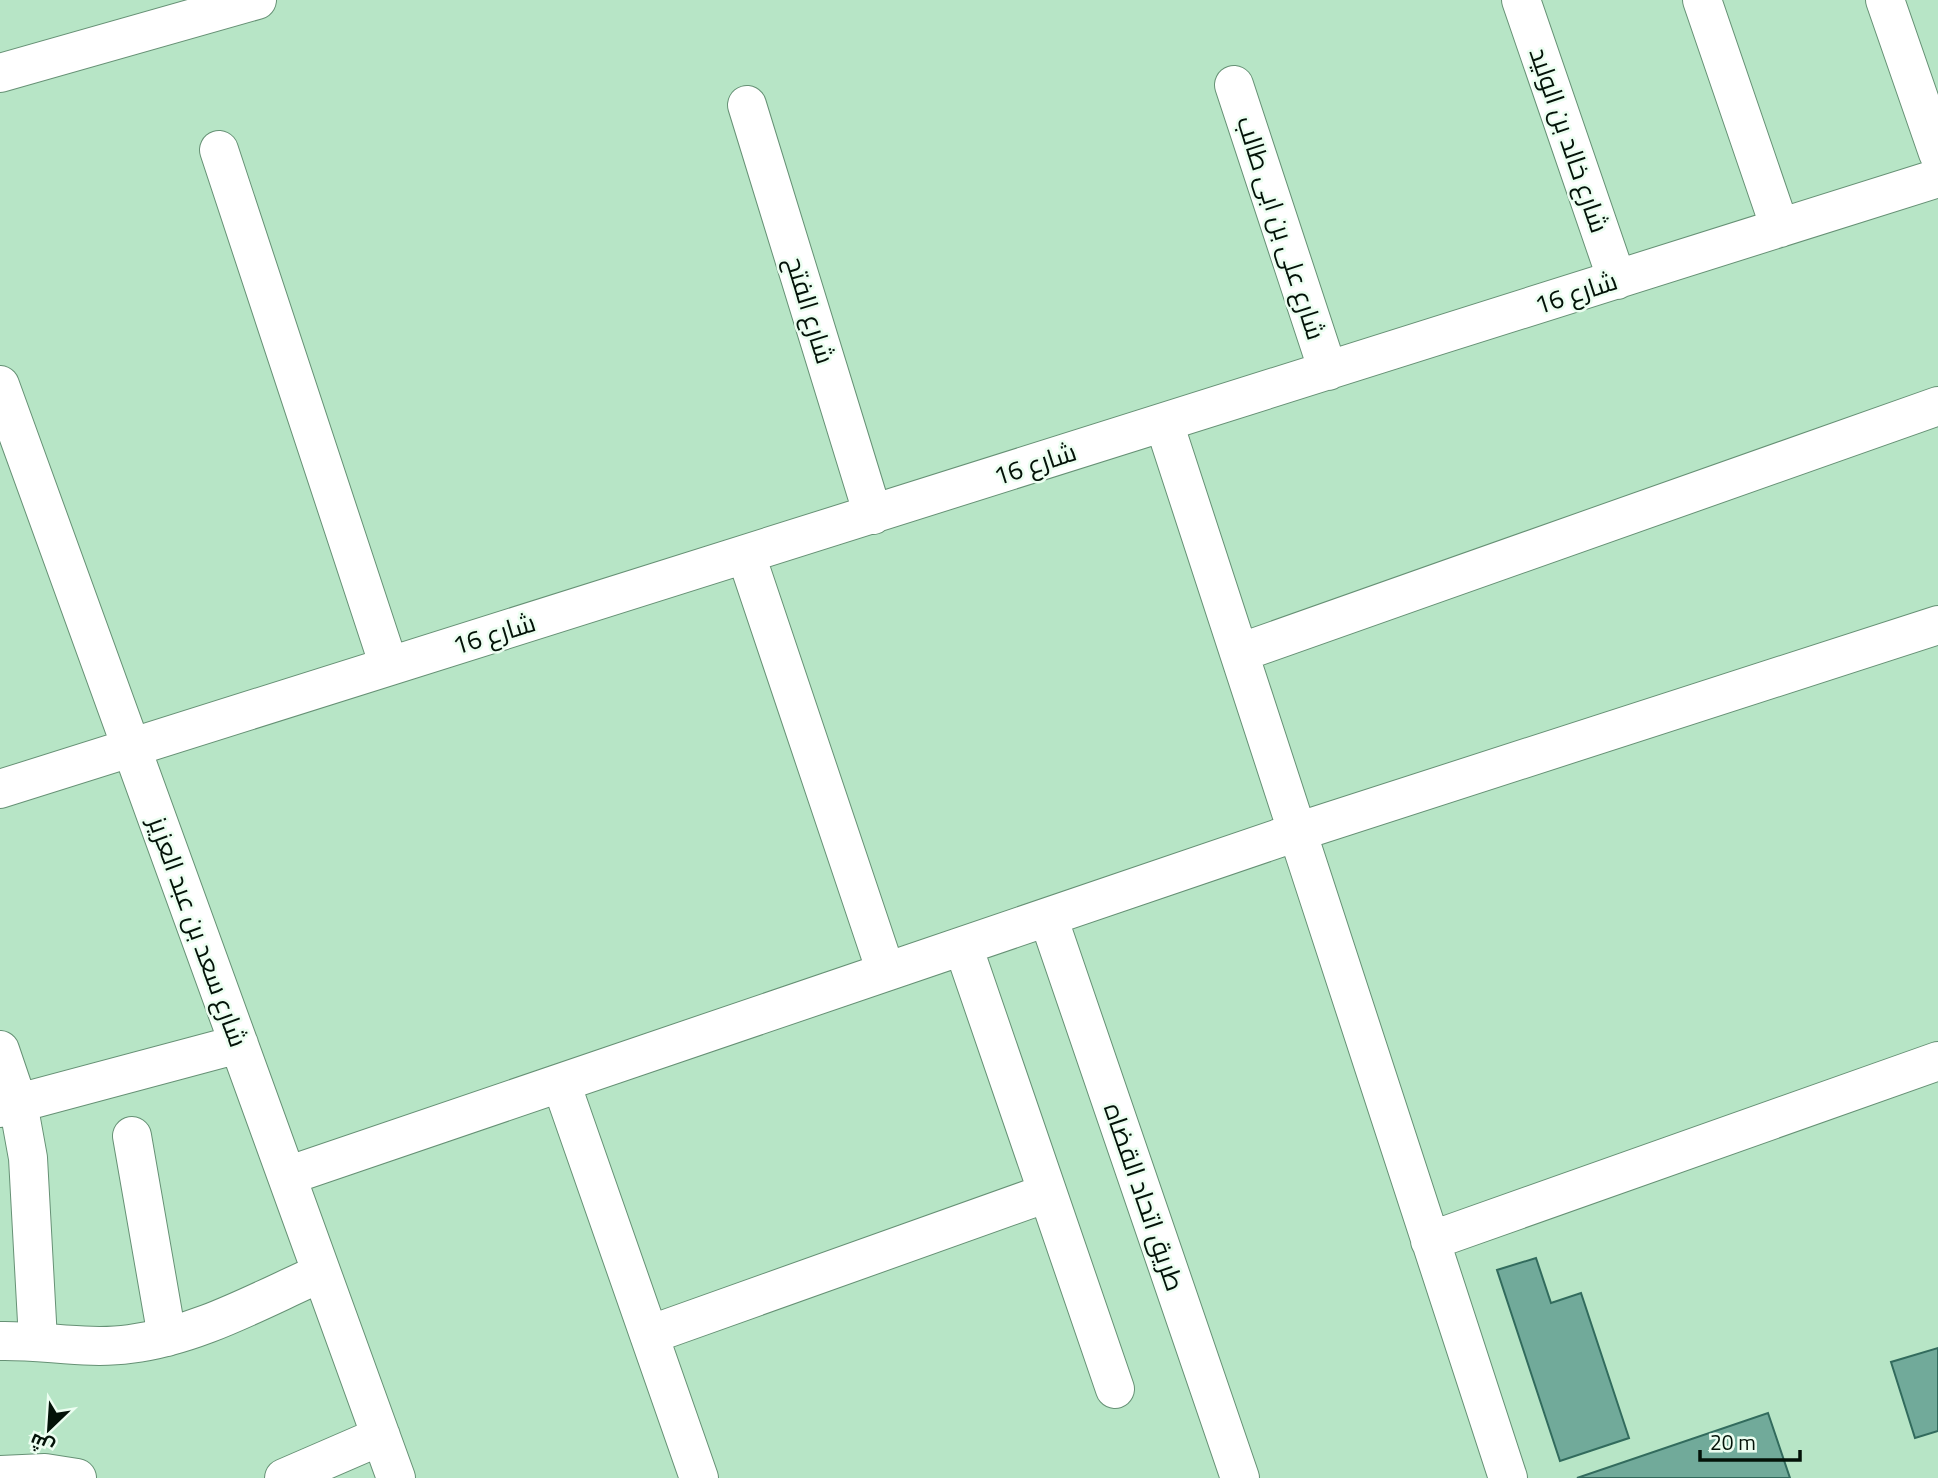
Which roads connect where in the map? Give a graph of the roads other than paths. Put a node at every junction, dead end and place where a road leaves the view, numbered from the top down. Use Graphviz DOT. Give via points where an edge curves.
graph roads {
  1 [pos="257,0"];
  2 [pos="1521,0"];
  3 [pos="1702,0"];
  4 [pos="1885,0"];
  5 [pos="0,73"];
  6 [pos="1234,85"];
  7 [pos="747,105"];
  8 [pos="219,150"];
  9 [pos="1938,153"];
  10 [pos="1938,178"];
  11 [pos="1780,228"];
  12 [pos="1617,280"];
  13 [pos="1328,371"];
  14 [pos="0,385"];
  15 [pos="1938,406"];
  16 [pos="1164,423"];
  17 [pos="873,515"];
  18 [pos="746,555"];
  19 [pos="1938,625"];
  20 [pos="1239,653"];
  21 [pos="389,666"];
  22 [pos="132,749"];
  23 [pos="0,789"];
  24 [pos="1297,832"];
  25 [pos="1048,917"];
  26 [pos="963,946"];
  27 [pos="886,972"];
  28 [pos="239,1044"];
  29 [pos="0,1050"];
  30 [pos="1938,1061"];
  31 [pos="561,1083"];
  32 [pos="9,1106"];
  33 [pos="132,1136"];
  34 [pos="287,1176"];
  35 [pos="1047,1193"];
  36 [pos="1430,1241"];
  37 [pos="321,1273"];
  38 [pos="649,1335"];
  39 [pos="167,1338"];
  40 [pos="38,1340"];
  41 [pos="0,1341"];
  42 [pos="1115,1389"];
  43 [pos="381,1436"];
  44 [pos="0,1475"];
  45 [pos="77,1478"];
  46 [pos="284,1478"];
  47 [pos="396,1478"];
  48 [pos="699,1478"];
  49 [pos="1240,1478"];
  50 [pos="1508,1478"];
  1 -- 5 [label="street"];
  2 -- 12 [label="street, شارع خالد بن الوليد"];
  3 -- 11 [label="street"];
  4 -- 9 [label="street"];
  6 -- 13 [label="street, شارع على بن ابى طالب"];
  7 -- 17 [label="street, شارع الفتح"];
  8 -- 21 [label="street"];
  10 -- 11 [label="street, شارع 16"];
  11 -- 12 [label="street, شارع 16"];
  12 -- 13 [label="street, شارع 16"];
  13 -- 16 [label="street, شارع 16"];
  14 -- 22 [label="street, شارع سعد بن عبد العزيز"];
  15 -- 20 [label="street"];
  16 -- 17 [label="street, شارع 16"];
  16 -- 20 [label="street"];
  17 -- 18 [label="street, شارع 16"];
  18 -- 21 [label="street, شارع 16"];
  18 -- 27 [label="street"];
  19 -- 24 [label="street"];
  20 -- 24 [label="street"];
  21 -- 22 [label="street, شارع 16"];
  22 -- 23 [label="street, شارع 16"];
  22 -- 28 [label="street, شارع سعد بن عبد العزيز"];
  24 -- 25 [label="street"];
  24 -- 36 [label="street"];
  25 -- 26 [label="street"];
  25 -- 49 [label="street, طريق اتحاد القضاه"];
  26 -- 27 [label="street"];
  26 -- 35 [label="street"];
  27 -- 31 [label="street"];
  28 -- 32 [label="street"];
  28 -- 34 [label="street, شارع سعد بن عبد العزيز"];
  29 -- 32 [label="street"];
  30 -- 36 [label="street"];
  31 -- 34 [label="street"];
  31 -- 38 [label="street"];
  32 -- 40 [label="street" via="32,1198"];
  33 -- 39 [label="street"];
  34 -- 37 [label="street, شارع سعد بن عبد العزيز"];
  35 -- 38 [label="street"];
  35 -- 42 [label="street"];
  36 -- 50 [label="street"];
  37 -- 39 [label="street"];
  37 -- 43 [label="street, شارع سعد بن عبد العزيز"];
  38 -- 48 [label="street"];
  39 -- 40 [label="street" via="128,1345"];
  40 -- 41 [label="street"];
  43 -- 46 [label="street"];
  43 -- 47 [label="street, شارع سعد بن عبد العزيز"];
  44 -- 45 [label="street" via="45,1473"];
}
